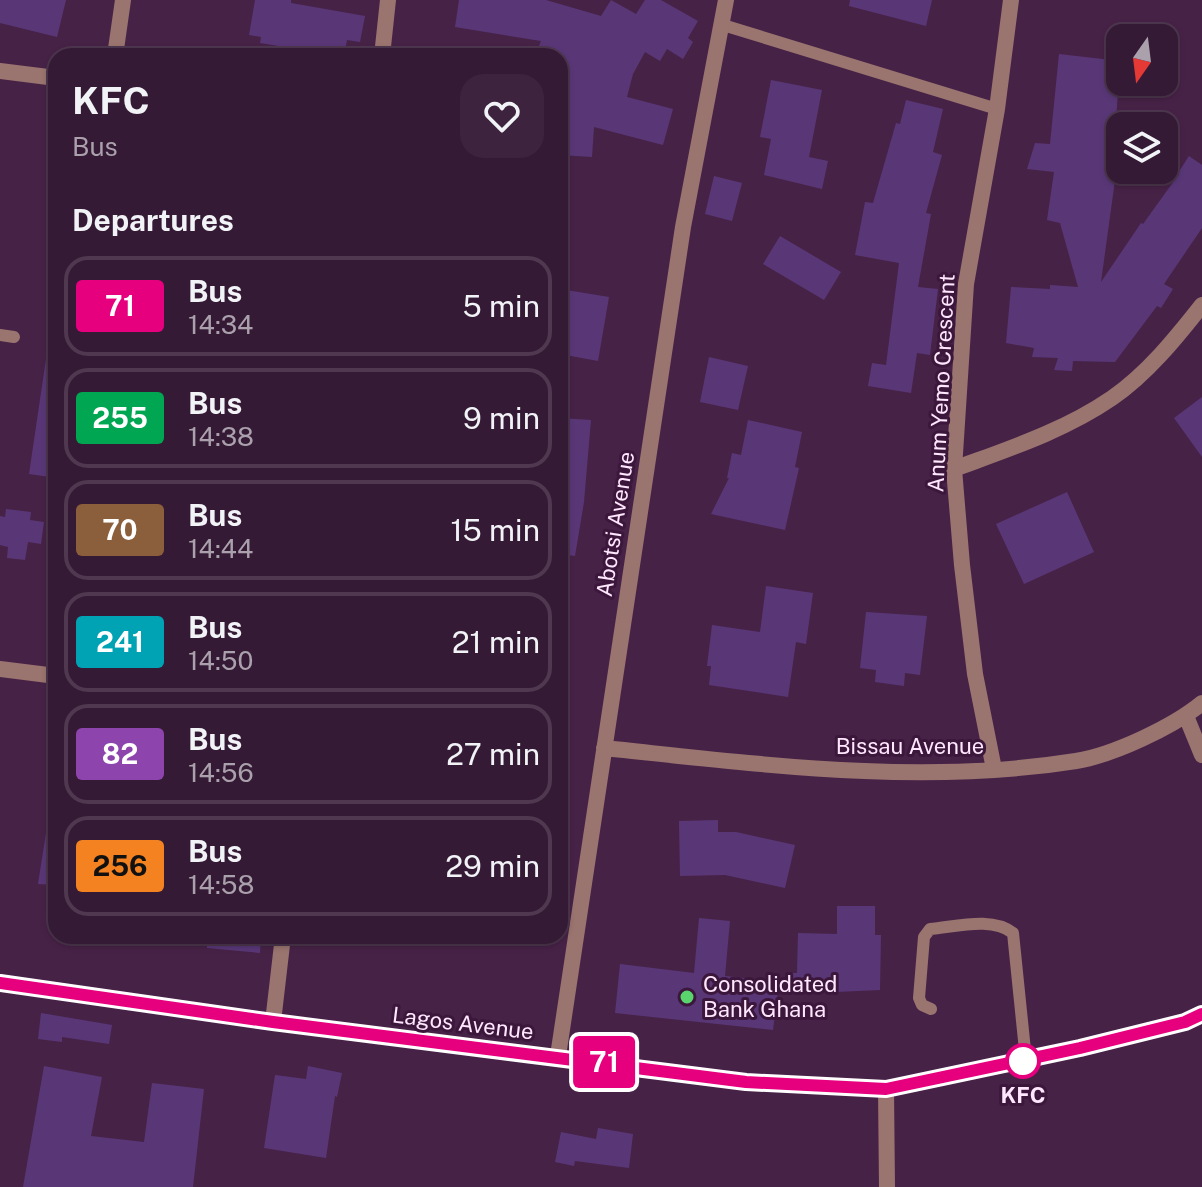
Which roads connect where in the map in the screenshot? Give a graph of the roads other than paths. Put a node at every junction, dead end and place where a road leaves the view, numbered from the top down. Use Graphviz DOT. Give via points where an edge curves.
graph roads {
  1 [pos="123,0"];
  2 [pos="388,0"];
  3 [pos="726,0"];
  4 [pos="1011,0"];
  5 [pos="723,25"];
  6 [pos="116,48"];
  7 [pos="383,48"];
  8 [pos="0,71"];
  9 [pos="48,77"];
  10 [pos="997,109"];
  11 [pos="1202,305"];
  12 [pos="0,335"];
  13 [pos="14,337"];
  14 [pos="954,469"];
  15 [pos="0,669"];
  16 [pos="48,675"];
  17 [pos="1202,703"];
  18 [pos="1186,716"];
  19 [pos="604,748"];
  20 [pos="1202,755"];
  21 [pos="994,769"];
  22 [pos="282,944"];
  23 [pos="0,983"];
  24 [pos="931,1009"];
  25 [pos="1202,1014"];
  26 [pos="273,1022"];
  27 [pos="558,1056"];
  28 [pos="1026,1060"];
  29 [pos="886,1089"];
  30 [pos="887,1187"];
  1 -- 6 [label="street"];
  2 -- 7 [label="street"];
  3 -- 5 [label="street, Abotsi Avenue"];
  4 -- 10 [label="street, Anum Yemo Crescent"];
  5 -- 10 [label="lane"];
  5 -- 19 [label="street, Abotsi Avenue" via="683,227"];
  8 -- 9 [label="street"];
  10 -- 14 [label="street, Anum Yemo Crescent" via="966,284"];
  11 -- 14 [label="street" via="1170,345 1113,397 1049,434"];
  12 -- 13 [label="lane"];
  14 -- 21 [label="street, Anum Yemo Crescent" via="975,674"];
  15 -- 16 [label="street"];
  17 -- 18 [label="street, Bissau Avenue"];
  18 -- 20 [label="street"];
  18 -- 21 [label="street, Bissau Avenue" via="1134,742 1079,760"];
  19 -- 21 [label="street, Bissau Avenue" via="785,767"];
  19 -- 27 [label="street, Abotsi Avenue"];
  22 -- 26 [label="street"];
  23 -- 26 [label="street, Lagos Avenue"];
  24 -- 28 [label="lane" via="919,998 924,937 930,929 1005,926 1013,933"];
  25 -- 28 [label="street, Lagos Avenue"];
  26 -- 27 [label="street, Lagos Avenue"];
  27 -- 29 [label="street, Lagos Avenue" via="746,1082"];
  28 -- 29 [label="street, Lagos Avenue"];
  29 -- 30 [label="street"];
}
